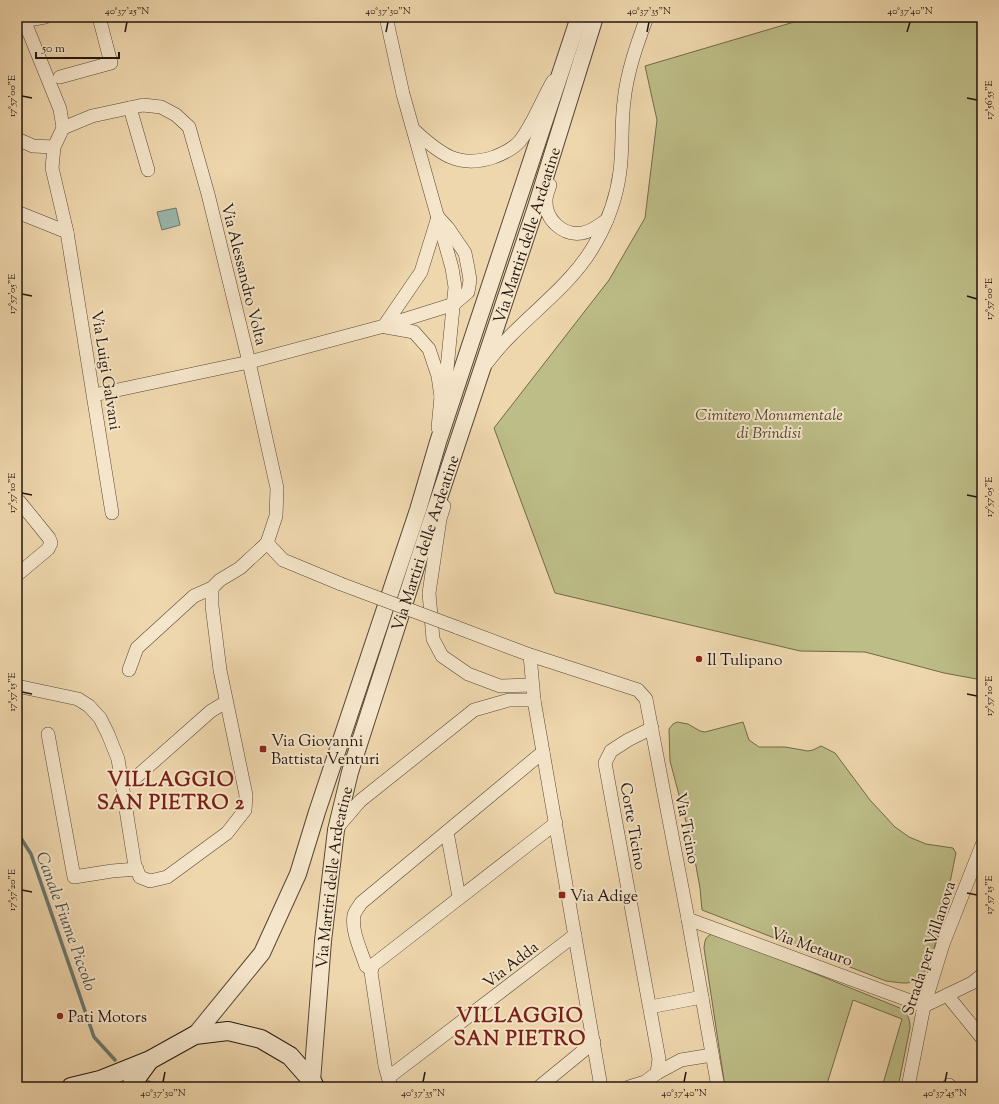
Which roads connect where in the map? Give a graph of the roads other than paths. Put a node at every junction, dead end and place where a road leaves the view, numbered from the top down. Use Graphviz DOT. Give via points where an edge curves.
graph roads {
  1 [pos="45,17"];
  2 [pos="99,17"];
  3 [pos="386,17"];
  4 [pos="579,17"];
  5 [pos="595,17"];
  6 [pos="647,17"];
  7 [pos="20,22"];
  8 [pos="563,65"];
  9 [pos="60,77"];
  10 [pos="130,108"];
  11 [pos="63,128"];
  12 [pos="414,130"];
  13 [pos="17,139"];
  14 [pos="54,147"];
  15 [pos="554,149"];
  16 [pos="148,170"];
  17 [pos="17,212"];
  18 [pos="438,217"];
  19 [pos="606,220"];
  20 [pos="67,232"];
  21 [pos="454,304"];
  22 [pos="384,326"];
  23 [pos="249,362"];
  24 [pos="481,373"];
  25 [pos="94,395"];
  26 [pos="441,397"];
  27 [pos="438,442"];
  28 [pos="457,443"];
  29 [pos="17,501"];
  30 [pos="112,513"];
  31 [pos="267,543"];
  32 [pos="17,575"];
  33 [pos="212,588"];
  34 [pos="530,655"];
  35 [pos="129,670"];
  36 [pos="532,685"];
  37 [pos="17,686"];
  38 [pos="534,700"];
  39 [pos="226,702"];
  40 [pos="652,728"];
  41 [pos="48,734"];
  42 [pos="543,752"];
  43 [pos="134,779"];
  44 [pos="556,823"];
  45 [pos="336,830"];
  46 [pos="447,832"];
  47 [pos="982,845"];
  48 [pos="141,874"];
  49 [pos="459,897"];
  50 [pos="688,919"];
  51 [pos="575,935"];
  52 [pos="372,969"];
  53 [pos="982,975"];
  54 [pos="947,995"];
  55 [pos="702,997"];
  56 [pos="924,1006"];
  57 [pos="650,1007"];
  58 [pos="195,1035"];
  59 [pos="982,1039"];
  60 [pos="594,1042"];
  61 [pos="712,1055"];
  62 [pos="150,1060"];
  63 [pos="657,1073"];
  64 [pos="390,1082"];
  65 [pos="313,1084"];
  66 [pos="71,1087"];
  67 [pos="130,1087"];
  68 [pos="539,1087"];
  69 [pos="601,1087"];
  70 [pos="629,1087"];
  71 [pos="718,1087"];
  72 [pos="908,1087"];
  1 -- 7 [label="street"];
  2 -- 9 [label="street" via="111,63"];
  3 -- 12 [label="street" via="403,94"];
  4 -- 8 [label="street, Via Martiri delle Ardeatine"];
  5 -- 15 [label="street, Via Martiri delle Ardeatine"];
  6 -- 19 [label="street" via="629,72 624,102 620,171"];
  7 -- 11 [label="street" via="60,108"];
  8 -- 12 [label="street" via="546,92 533,122 519,142 500,155 483,161 451,158 432,147"];
  8 -- 27 [label="street, Via Martiri delle Ardeatine"];
  10 -- 11 [label="street, Via Alessandro Volta" via="92,116"];
  10 -- 16 [label="street"];
  10 -- 23 [label="street, Via Alessandro Volta" via="143,105 161,107 189,127"];
  11 -- 14 [label="street, Via Luigi Galvani"];
  12 -- 18 [label="street"];
  13 -- 14 [label="street" via="33,146"];
  14 -- 20 [label="street, Via Luigi Galvani" via="52,168"];
  15 -- 19 [label="street" via="555,163 546,199 547,211 554,224 566,232 582,233"];
  15 -- 24 [label="street, Via Martiri delle Ardeatine"];
  17 -- 20 [label="street"];
  18 -- 21 [label="street" via="452,268"];
  18 -- 22 [label="street" via="421,272"];
  19 -- 24 [label="street" via="596,242 570,278 498,349"];
  20 -- 25 [label="street, Via Luigi Galvani"];
  21 -- 22 [label="street"];
  21 -- 26 [label="street" via="446,379"];
  22 -- 23 [label="street"];
  22 -- 26 [label="street" via="414,332 430,349"];
  23 -- 25 [label="street"];
  23 -- 31 [label="street, Via Alessandro Volta" via="277,488 276,516"];
  24 -- 28 [label="street, Via Martiri delle Ardeatine"];
  25 -- 30 [label="street, Via Luigi Galvani"];
  26 -- 27 [label="street"];
  27 -- 58 [label="street, Via Martiri delle Ardeatine" via="298,874 262,953"];
  28 -- 36 [label="street" via="440,519 429,593 433,639 442,656 468,674 500,686"];
  28 -- 45 [label="street, Via Martiri delle Ardeatine" via="353,765"];
  29 -- 32 [label="street" via="49,538 51,544"];
  31 -- 33 [label="street" via="240,568"];
  31 -- 34 [label="street, Via Ticino, bridge" via="283,560"];
  33 -- 35 [label="street" via="194,596 137,648"];
  33 -- 39 [label="street" via="213,614"];
  34 -- 36 [label="street"];
  34 -- 40 [label="street, Via Ticino" via="638,690 646,699"];
  36 -- 38 [label="street"];
  37 -- 48 [label="street" via="78,699 100,718 118,760"];
  38 -- 42 [label="street"];
  38 -- 45 [label="street" via="509,700 474,710 360,801"];
  39 -- 43 [label="street" via="211,711"];
  39 -- 48 [label="street" via="246,795 245,810 227,833 167,877 150,881"];
  40 -- 50 [label="street, Via Ticino"];
  40 -- 57 [label="street, Corte Ticino" via="611,751 605,763"];
  41 -- 48 [label="street" via="74,877 112,871"];
  42 -- 44 [label="street"];
  42 -- 46 [label="street, Via Adda"];
  44 -- 49 [label="street"];
  44 -- 51 [label="street"];
  45 -- 65 [label="street, Via Martiri delle Ardeatine" via="323,941"];
  46 -- 49 [label="street"];
  46 -- 52 [label="street, Via Adda" via="361,903 354,913 356,937 366,966"];
  47 -- 56 [label="street, Strada per Villanova" via="944,944"];
  49 -- 52 [label="street" via="373,965"];
  50 -- 55 [label="street, Via Ticino"];
  50 -- 56 [label="street, Via Metauro"];
  51 -- 60 [label="street"];
  51 -- 64 [label="street, Via Adda"];
  52 -- 64 [label="street, Via Adda" via="385,1066"];
  53 -- 54 [label="street"];
  54 -- 56 [label="street"];
  54 -- 59 [label="street"];
  55 -- 57 [label="street"];
  55 -- 61 [label="street, Via Ticino"];
  56 -- 72 [label="street, Strada per Villanova"];
  57 -- 63 [label="street, Corte Ticino" via="659,1059"];
  58 -- 62 [label="main road"];
  58 -- 65 [label="main road" via="228,1031 261,1039 290,1056"];
  60 -- 68 [label="street"];
  60 -- 69 [label="street"];
  61 -- 63 [label="street" via="681,1060"];
  61 -- 71 [label="street, Via Ticino"];
  62 -- 66 [label="main road" via="100,1080"];
  62 -- 67 [label="main road"];
  63 -- 70 [label="street" via="645,1082"];
}
